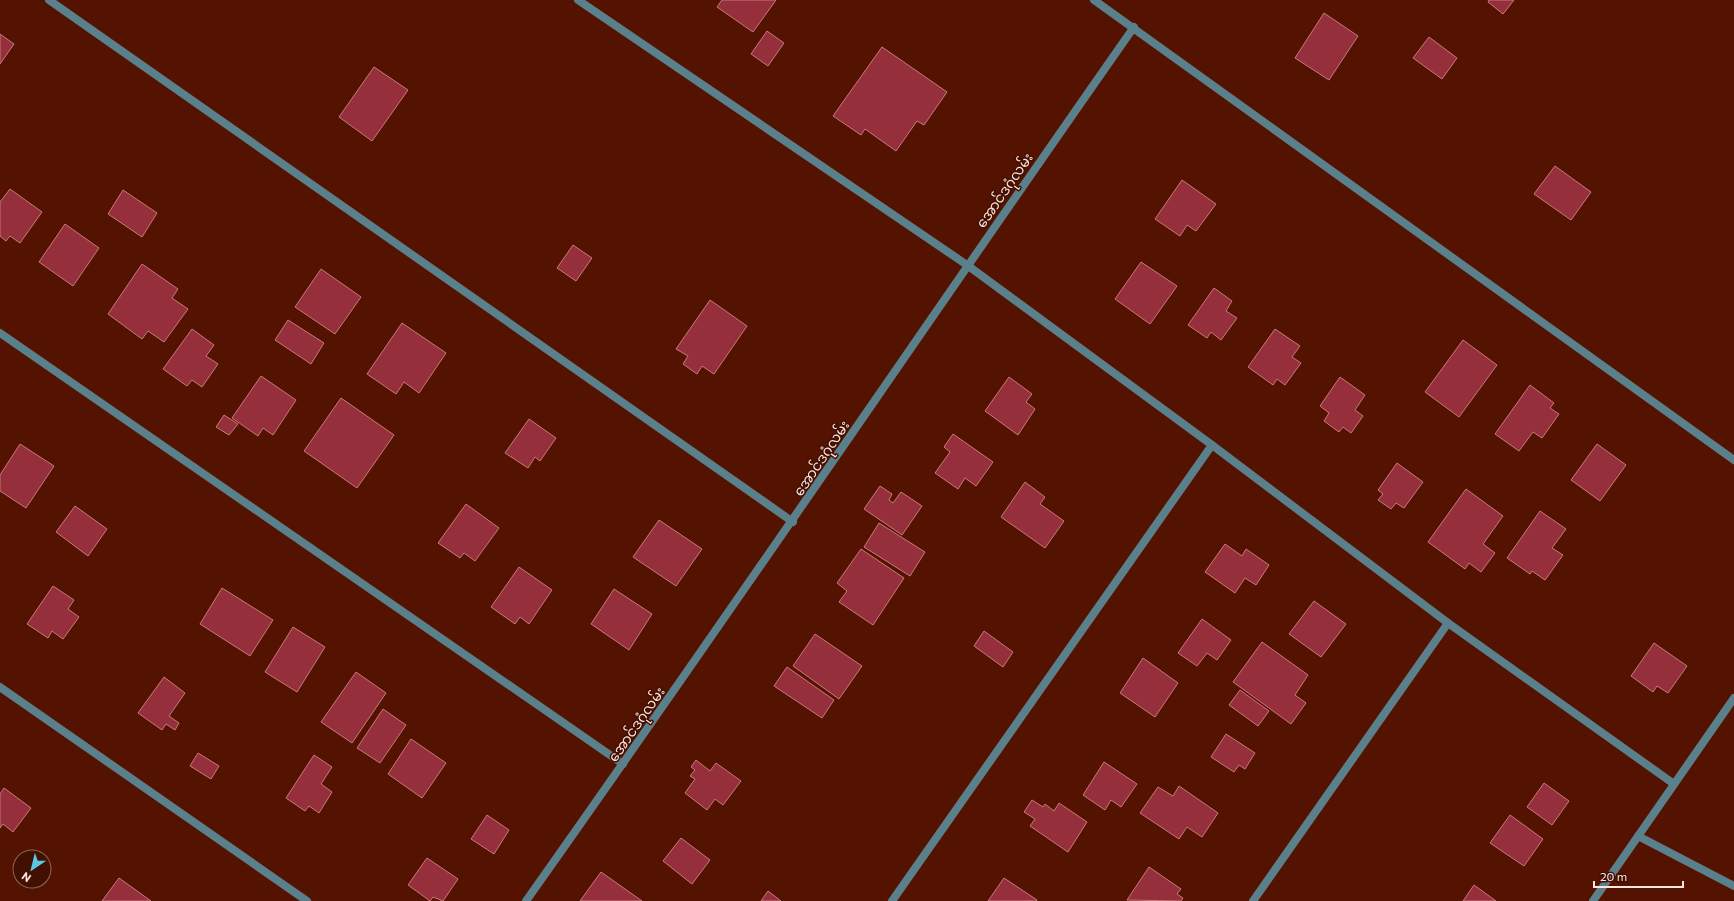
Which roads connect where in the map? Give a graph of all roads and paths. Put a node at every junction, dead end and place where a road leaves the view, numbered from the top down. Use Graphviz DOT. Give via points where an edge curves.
graph roads {
  1 [pos="49,0"];
  2 [pos="578,0"];
  3 [pos="1094,0"];
  4 [pos="1134,27"];
  5 [pos="967,265"];
  6 [pos="0,333"];
  7 [pos="1212,444"];
  8 [pos="1734,460"];
  9 [pos="793,522"];
  10 [pos="1448,623"];
  11 [pos="0,687"];
  12 [pos="1734,698"];
  13 [pos="623,764"];
  14 [pos="1674,784"];
  15 [pos="1638,836"];
  16 [pos="1734,886"];
  17 [pos="307,901"];
  18 [pos="526,901"];
  19 [pos="892,901"];
  20 [pos="1254,901"];
  21 [pos="1593,901"];
  1 -- 9 [label="street"];
  2 -- 5 [label="street"];
  3 -- 4 [label="street"];
  4 -- 5 [label="street, အောင်ဒဂုံလမ်း"];
  4 -- 8 [label="street"];
  5 -- 7 [label="street"];
  5 -- 9 [label="street, အောင်ဒဂုံလမ်း"];
  6 -- 13 [label="street"];
  7 -- 10 [label="street"];
  7 -- 19 [label="street"];
  9 -- 13 [label="street, အောင်ဒဂုံလမ်း"];
  10 -- 14 [label="street"];
  10 -- 20 [label="street"];
  11 -- 17 [label="street"];
  12 -- 14 [label="street"];
  13 -- 18 [label="street, အောင်ဒဂုံလမ်း"];
  14 -- 15 [label="street"];
  15 -- 16 [label="street"];
  15 -- 21 [label="street"];
}
